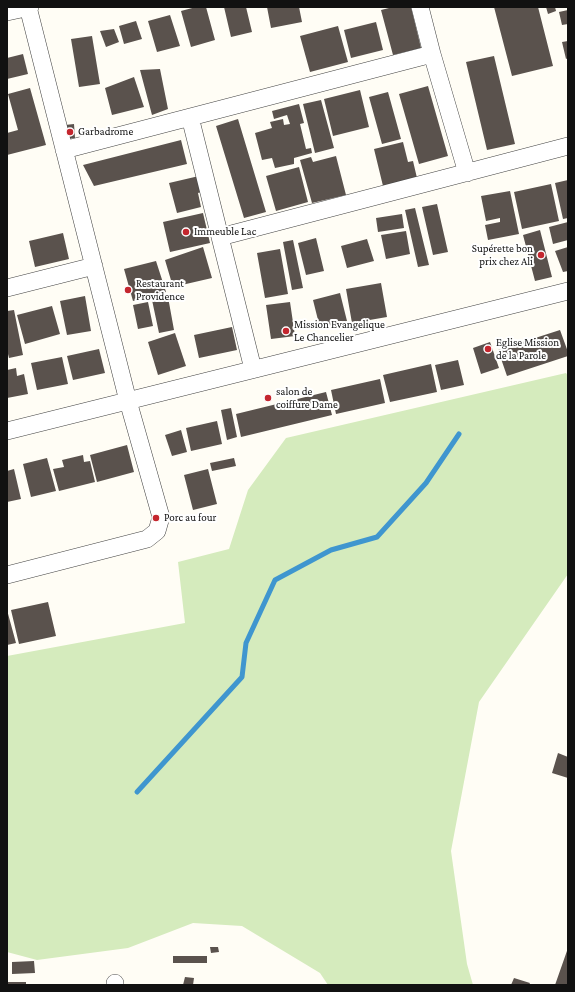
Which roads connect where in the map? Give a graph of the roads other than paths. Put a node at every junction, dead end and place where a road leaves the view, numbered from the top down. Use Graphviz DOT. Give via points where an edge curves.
graph roads {
  1 [pos="29,7"];
  2 [pos="420,7"];
  3 [pos="7,12"];
  4 [pos="432,54"];
  5 [pos="190,117"];
  6 [pos="568,146"];
  7 [pos="64,150"];
  8 [pos="466,173"];
  9 [pos="220,237"];
  10 [pos="94,266"];
  11 [pos="7,288"];
  12 [pos="568,291"];
  13 [pos="253,369"];
  14 [pos="128,401"];
  15 [pos="7,431"];
  16 [pos="7,575"];
  1 -- 3 [label="street"];
  1 -- 7 [label="street"];
  2 -- 4 [label="street"];
  4 -- 5 [label="street"];
  4 -- 8 [label="street"];
  5 -- 7 [label="street"];
  5 -- 9 [label="street"];
  6 -- 8 [label="street"];
  7 -- 10 [label="street"];
  8 -- 9 [label="street"];
  9 -- 13 [label="street"];
  10 -- 11 [label="street"];
  10 -- 14 [label="street"];
  12 -- 13 [label="street"];
  13 -- 14 [label="street"];
  14 -- 15 [label="street"];
  14 -- 16 [label="street" via="162,517 157,532 147,539"];
}
